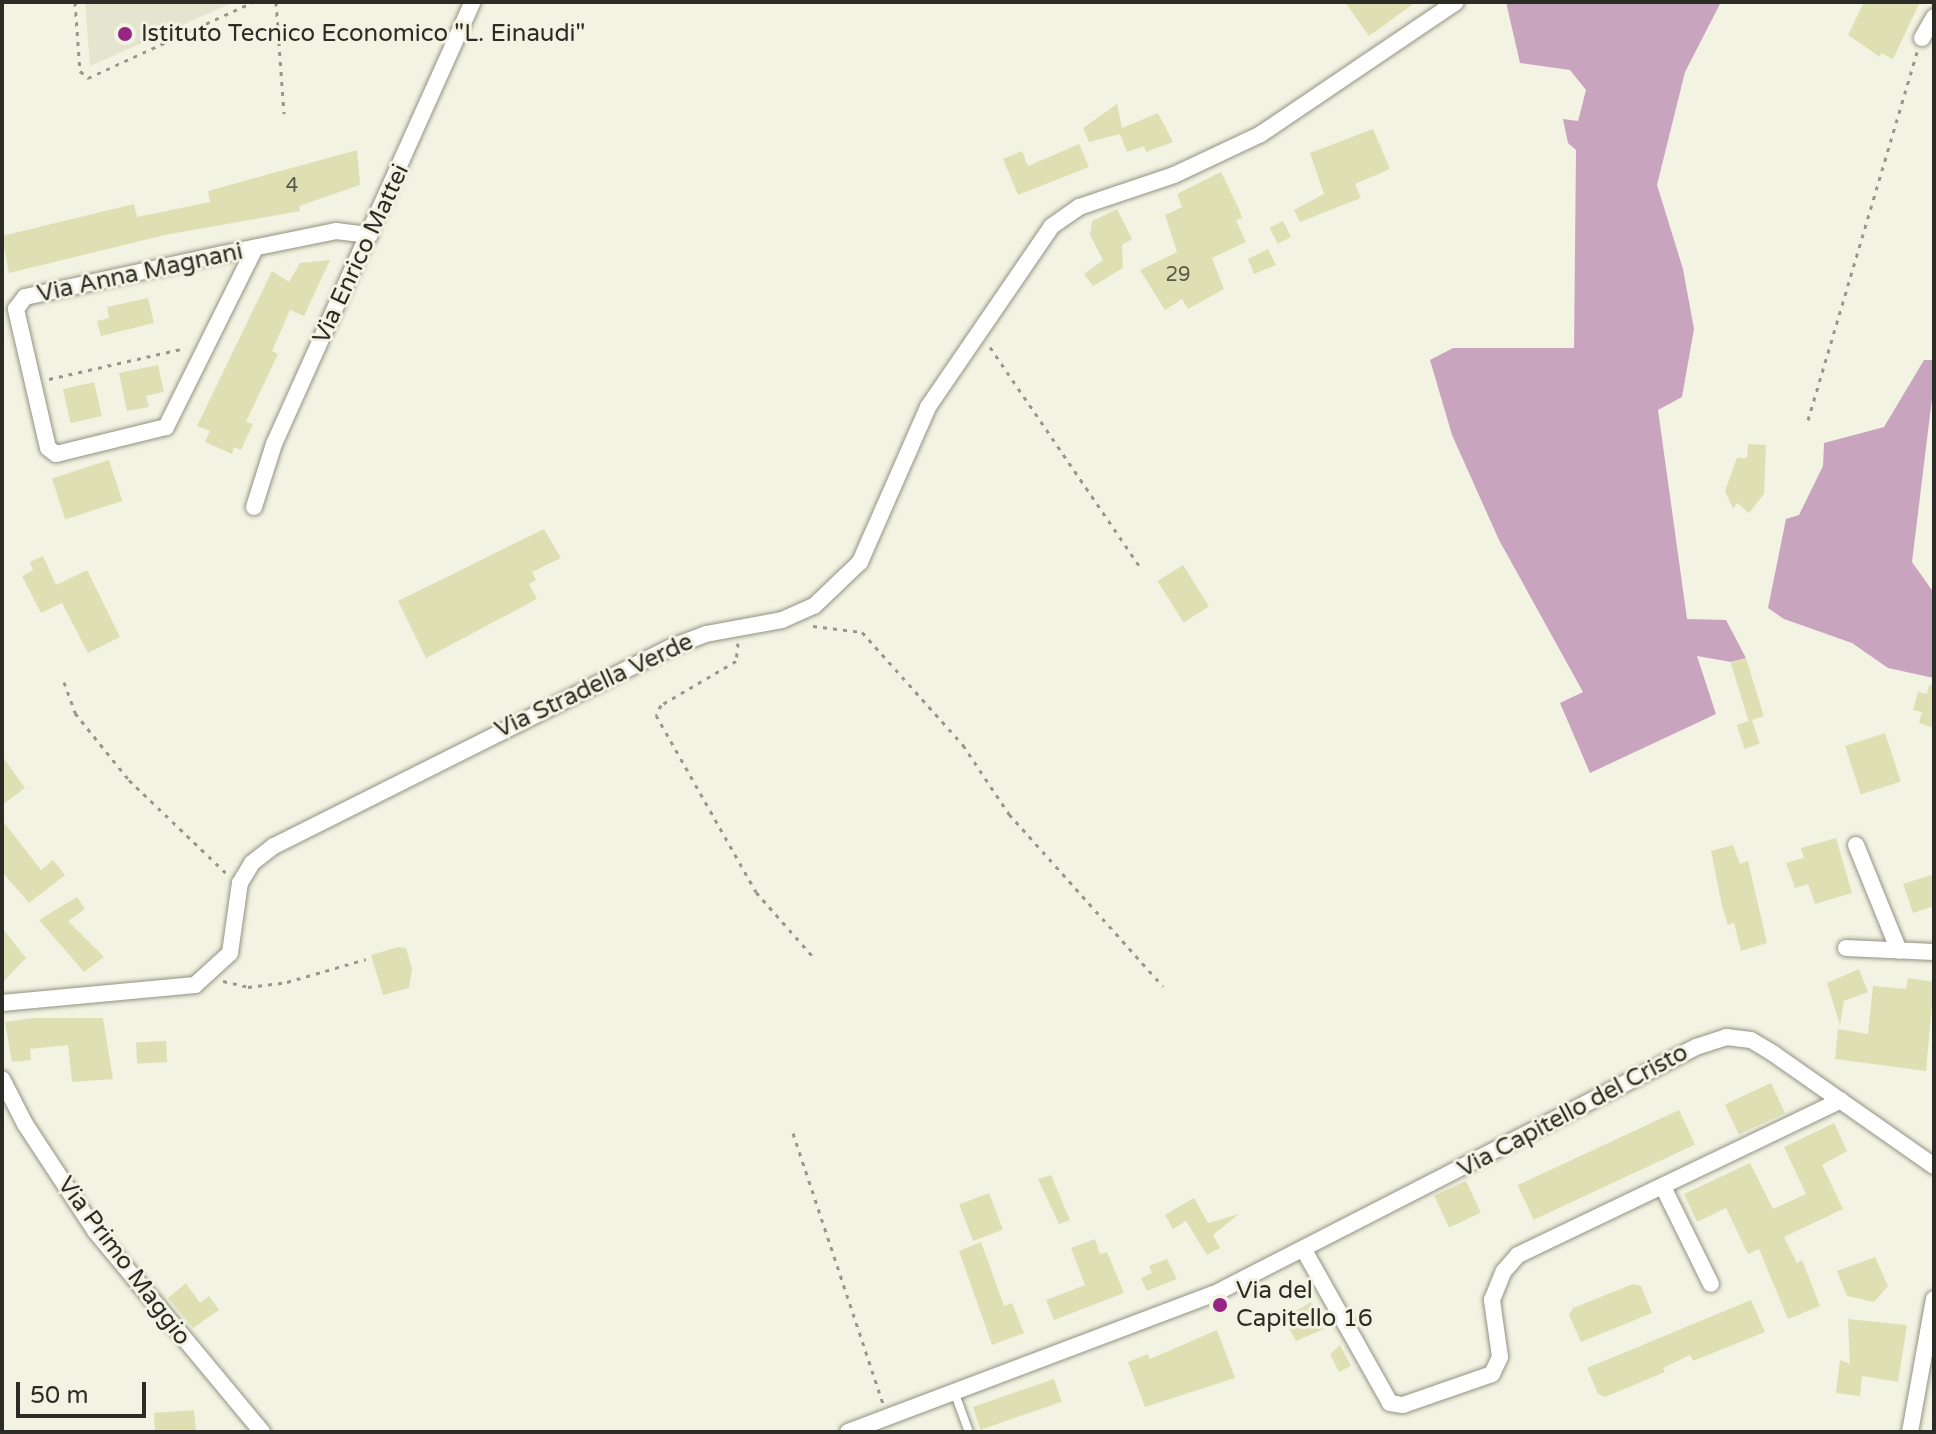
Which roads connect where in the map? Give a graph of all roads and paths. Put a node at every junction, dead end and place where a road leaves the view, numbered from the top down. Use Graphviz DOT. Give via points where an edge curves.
graph roads {
  1 [pos="75,2"];
  2 [pos="253,2"];
  3 [pos="276,2"];
  4 [pos="473,2"];
  5 [pos="1456,2"];
  6 [pos="1934,17"];
  7 [pos="1922,38"];
  8 [pos="284,114"];
  9 [pos="370,235"];
  10 [pos="255,248"];
  11 [pos="223,254"];
  12 [pos="237,282"];
  13 [pos="982,325"];
  14 [pos="204,351"];
  15 [pos="34,382"];
  16 [pos="1808,420"];
  17 [pos="254,507"];
  18 [pos="1140,567"];
  19 [pos="782,620"];
  20 [pos="735,628"];
  21 [pos="64,682"];
  22 [pos="1856,845"];
  23 [pos="240,883"];
  24 [pos="1846,948"];
  25 [pos="1899,951"];
  26 [pos="1934,952"];
  27 [pos="814,958"];
  28 [pos="366,959"];
  29 [pos="214,973"];
  30 [pos="1163,986"];
  31 [pos="2,1003"];
  32 [pos="2,1079"];
  33 [pos="1841,1100"];
  34 [pos="793,1133"];
  35 [pos="1934,1166"];
  36 [pos="1663,1187"];
  37 [pos="1305,1252"];
  38 [pos="1711,1284"];
  39 [pos="1934,1299"];
  40 [pos="955,1394"];
  41 [pos="893,1423"];
  42 [pos="262,1432"];
  43 [pos="848,1432"];
  44 [pos="969,1432"];
  45 [pos="1910,1432"];
  1 -- 2 [label="path" via="78,62 88,78"];
  3 -- 8 [label="path"];
  4 -- 9 [label="street, Via Enrico Mattei"];
  5 -- 13 [label="street, Via Stradella Verde" via="1261,134 1174,175 1079,207 1031,250"];
  6 -- 7 [label="street"];
  7 -- 16 [label="path"];
  9 -- 10 [label="street, Via Anna Magnani" via="336,231"];
  9 -- 17 [label="street, Via Enrico Mattei" via="274,444"];
  10 -- 11 [label="street, Via Anna Magnani"];
  10 -- 12 [label="street, Via Anna Magnani"];
  11 -- 12 [label="street"];
  11 -- 15 [label="street, Via Anna Magnani" via="25,297 16,309"];
  12 -- 14 [label="street, Via Anna Magnani"];
  13 -- 18 [label="path" via="991,348"];
  13 -- 19 [label="street, Via Stradella Verde" via="916,431 860,562 814,606"];
  14 -- 15 [label="path" via="194,346"];
  14 -- 15 [label="street, Via Anna Magnani" via="166,427 56,454 48,448"];
  19 -- 20 [label="street, Via Stradella Verde"];
  19 -- 30 [label="path" via="862,632 963,745 1009,814"];
  20 -- 23 [label="street, Via Stradella Verde" via="672,647 308,827 252,863"];
  20 -- 27 [label="path" via="736,661 661,705 656,715 756,892"];
  21 -- 23 [label="path" via="75,713 129,780 165,820"];
  22 -- 25 [label="street"];
  23 -- 29 [label="street" via="230,953"];
  24 -- 25 [label="street"];
  25 -- 26 [label="street"];
  28 -- 29 [label="path" via="329,972 248,987 229,986"];
  29 -- 31 [label="street" via="195,985 161,991"];
  32 -- 42 [label="street, Via Primo Maggio" via="96,1232"];
  33 -- 35 [label="street, Via Capitello del Cristo"];
  33 -- 36 [label="street"];
  33 -- 37 [label="street, Via Capitello del Cristo" via="1751,1040 1726,1037 1696,1047"];
  34 -- 41 [label="path"];
  36 -- 37 [label="street" via="1518,1255 1504,1271 1492,1300 1500,1357 1492,1374 1403,1405 1390,1403"];
  36 -- 38 [label="street"];
  37 -- 40 [label="street, Via Capitello del Cristo" via="1214,1294"];
  39 -- 45 [label="street"];
  40 -- 41 [label="street, Via Capitello del Cristo"];
  40 -- 44 [label="lane"];
  41 -- 43 [label="street, Via Capitello del Cristo"];
}
